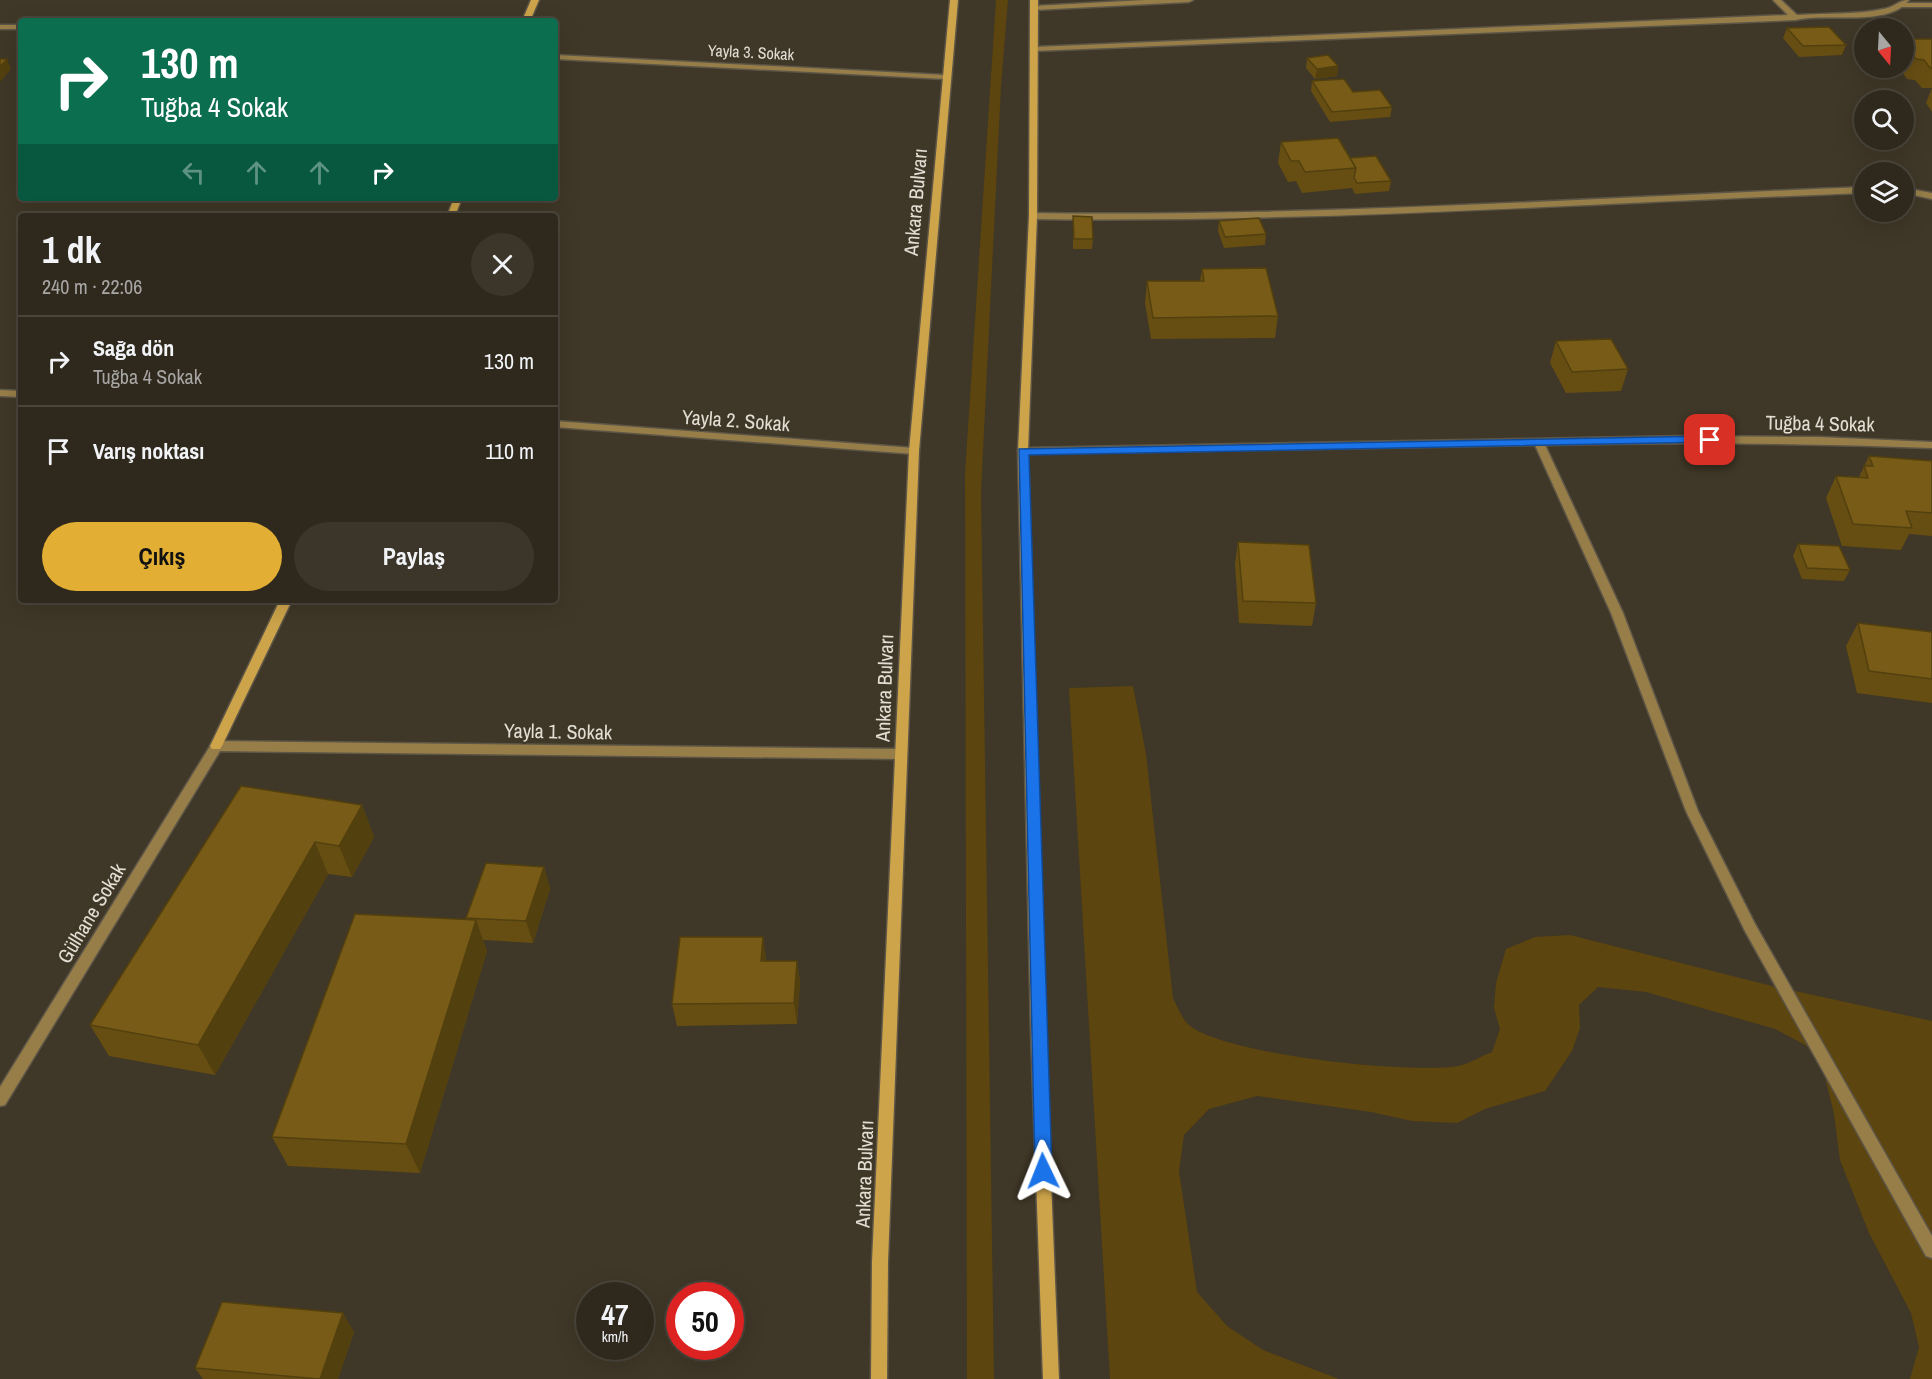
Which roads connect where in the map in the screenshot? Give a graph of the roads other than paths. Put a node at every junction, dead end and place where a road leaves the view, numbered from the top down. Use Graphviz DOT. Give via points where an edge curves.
graph roads {
  1 [pos="535,0"];
  2 [pos="954,0"];
  3 [pos="1189,0"];
  4 [pos="1777,0"];
  5 [pos="1904,3"];
  6 [pos="1034,4"];
  7 [pos="1932,5"];
  8 [pos="527,18"];
  9 [pos="1796,18"];
  10 [pos="0,27"];
  11 [pos="18,27"];
  12 [pos="1034,49"];
  13 [pos="558,57"];
  14 [pos="945,77"];
  15 [pos="1854,190"];
  16 [pos="1914,192"];
  17 [pos="1932,196"];
  18 [pos="1033,216"];
  19 [pos="0,393"];
  20 [pos="18,394"];
  21 [pos="558,424"];
  22 [pos="1539,442"];
  23 [pos="1932,445"];
  24 [pos="914,451"];
  25 [pos="1023,451"];
  26 [pos="285,603"];
  27 [pos="216,746"];
  28 [pos="901,754"];
  29 [pos="0,1100"];
  30 [pos="1932,1251"];
  31 [pos="879,1379"];
  32 [pos="1051,1379"];
  1 -- 8 [label="main road"];
  2 -- 14 [label="main road, Ankara Bulvarı"];
  3 -- 6 [label="street"];
  4 -- 9 [label="street"];
  5 -- 7 [label="street"];
  5 -- 9 [label="street" via="1866,14"];
  6 -- 12 [label="main road"];
  9 -- 12 [label="street"];
  10 -- 11 [label="street"];
  12 -- 18 [label="main road"];
  13 -- 14 [label="street, Yayla 3. Sokak"];
  14 -- 24 [label="main road, Ankara Bulvarı"];
  15 -- 18 [label="street" via="1318,216"];
  16 -- 17 [label="street"];
  18 -- 25 [label="main road"];
  19 -- 20 [label="street"];
  21 -- 24 [label="street, Yayla 2. Sokak"];
  22 -- 23 [label="street, Tuğba 4 Sokak" via="1807,440"];
  22 -- 25 [label="street, Tuğba 4 Sokak"];
  22 -- 30 [label="street" via="1617,613 1692,811 1750,927"];
  24 -- 28 [label="main road, Ankara Bulvarı"];
  25 -- 32 [label="main road"];
  26 -- 27 [label="main road"];
  27 -- 28 [label="street, Yayla 1. Sokak"];
  27 -- 29 [label="street, Gülhane Sokak"];
  28 -- 31 [label="main road, Ankara Bulvarı" via="880,1262"];
}
